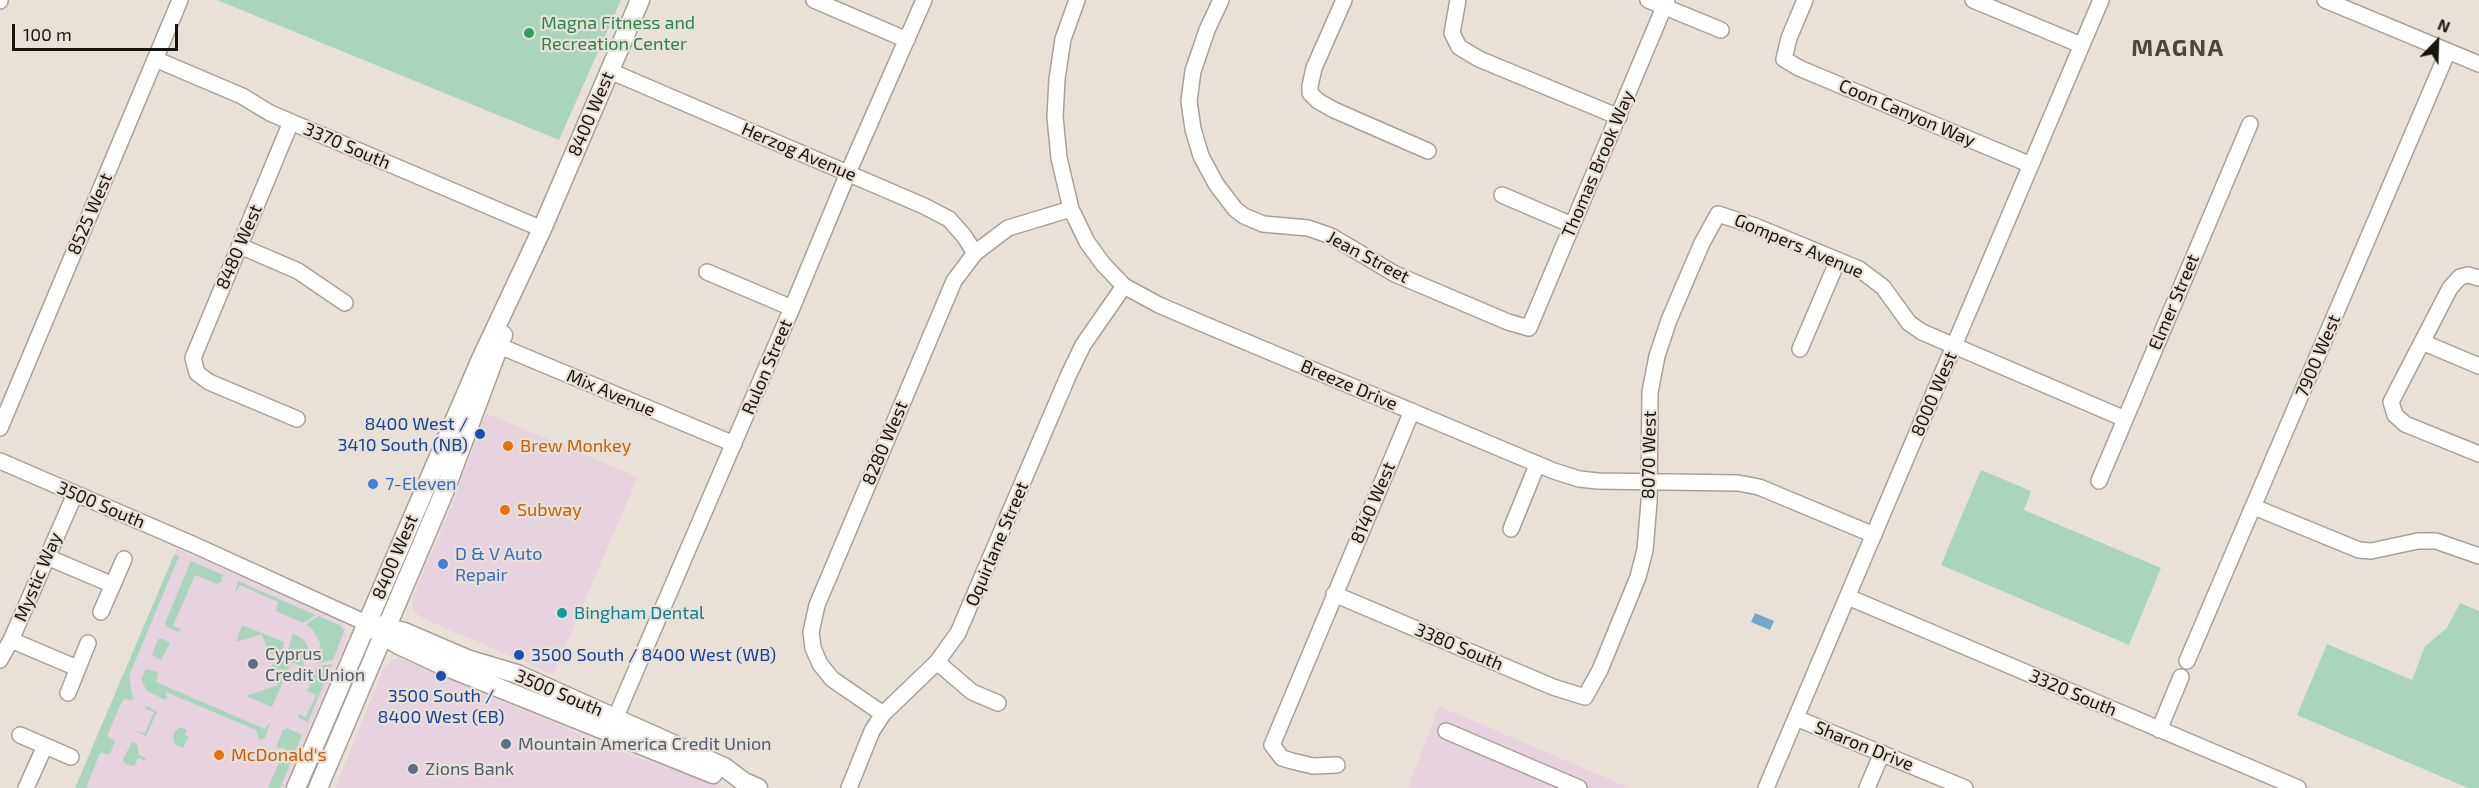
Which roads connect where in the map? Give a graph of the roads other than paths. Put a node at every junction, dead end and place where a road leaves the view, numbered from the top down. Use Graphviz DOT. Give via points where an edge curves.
graph roads {
  1 [pos="180,0"];
  2 [pos="640,0"];
  3 [pos="814,0"];
  4 [pos="924,0"];
  5 [pos="1077,0"];
  6 [pos="1221,0"];
  7 [pos="1344,0"];
  8 [pos="1458,0"];
  9 [pos="1648,0"];
  10 [pos="1805,0"];
  11 [pos="1973,0"];
  12 [pos="2101,0"];
  13 [pos="2325,0"];
  14 [pos="1666,3"];
  15 [pos="1720,30"];
  16 [pos="907,40"];
  17 [pos="2081,45"];
  18 [pos="2448,51"];
  19 [pos="155,59"];
  20 [pos="2479,64"];
  21 [pos="610,71"];
  22 [pos="1619,117"];
  23 [pos="291,122"];
  24 [pos="2250,124"];
  25 [pos="1428,151"];
  26 [pos="2031,165"];
  27 [pos="848,173"];
  28 [pos="1502,195"];
  29 [pos="1071,209"];
  30 [pos="1718,214"];
  31 [pos="1572,225"];
  32 [pos="542,229"];
  33 [pos="240,246"];
  34 [pos="975,253"];
  35 [pos="1838,260"];
  36 [pos="707,272"];
  37 [pos="2479,278"];
  38 [pos="1124,286"];
  39 [pos="345,303"];
  40 [pos="792,308"];
  41 [pos="1529,328"];
  42 [pos="2422,342"];
  43 [pos="494,344"];
  44 [pos="1954,346"];
  45 [pos="1800,349"];
  46 [pos="2479,366"];
  47 [pos="1412,411"];
  48 [pos="297,419"];
  49 [pos="2125,419"];
  50 [pos="0,428"];
  51 [pos="734,444"];
  52 [pos="2479,454"];
  53 [pos="0,461"];
  54 [pos="1537,465"];
  55 [pos="1648,481"];
  56 [pos="2099,481"];
  57 [pos="75,494"];
  58 [pos="2254,507"];
  59 [pos="1511,529"];
  60 [pos="1874,536"];
  61 [pos="2479,556"];
  62 [pos="48,557"];
  63 [pos="124,559"];
  64 [pos="113,585"];
  65 [pos="1334,594"];
  66 [pos="1848,597"];
  67 [pos="101,612"];
  68 [pos="366,623"];
  69 [pos="385,631"];
  70 [pos="11,640"];
  71 [pos="88,642"];
  72 [pos="0,660"];
  73 [pos="2187,660"];
  74 [pos="937,662"];
  75 [pos="77,668"];
  76 [pos="2181,677"];
  77 [pos="68,693"];
  78 [pos="1585,697"];
  79 [pos="998,703"];
  80 [pos="883,714"];
  81 [pos="1796,718"];
  82 [pos="612,725"];
  83 [pos="2160,730"];
  84 [pos="1446,731"];
  85 [pos="20,735"];
  86 [pos="45,746"];
  87 [pos="1882,753"];
  88 [pos="71,757"];
  89 [pos="1337,765"];
  90 [pos="748,786"];
  91 [pos="26,788"];
  92 [pos="296,788"];
  93 [pos="318,788"];
  94 [pos="849,788"];
  95 [pos="1579,788"];
  96 [pos="1766,788"];
  97 [pos="1867,788"];
  98 [pos="1965,788"];
  99 [pos="2298,788"];
  1 -- 19 [label="street, 8525 West"];
  2 -- 21 [label="main road, 8400 West"];
  3 -- 16 [label="street"];
  4 -- 16 [label="street, Rulon Street"];
  5 -- 29 [label="street, Breeze Drive" via="1063,39 1055,117 1059,158"];
  6 -- 41 [label="street, Jean Street" via="1193,71 1189,101 1192,129 1201,156 1235,209 1263,224 1308,228 1331,236 1395,274"];
  7 -- 25 [label="street" via="1314,68 1310,93 1334,110"];
  8 -- 22 [label="street" via="1452,33 1459,47"];
  9 -- 14 [label="street"];
  10 -- 26 [label="street, Coon Canyon Way" via="1784,59"];
  11 -- 17 [label="street"];
  12 -- 17 [label="street, 8000 West"];
  13 -- 18 [label="street"];
  14 -- 15 [label="street"];
  14 -- 22 [label="street, Thomas Brook Way"];
  16 -- 27 [label="street, Rulon Street"];
  17 -- 26 [label="street, 8000 West"];
  18 -- 20 [label="street"];
  18 -- 58 [label="street, 7900 West"];
  19 -- 23 [label="street, 3370 South"];
  19 -- 50 [label="street, 8525 West"];
  21 -- 27 [label="street, Herzog Avenue"];
  21 -- 32 [label="main road, 8400 West"];
  22 -- 31 [label="street, Thomas Brook Way"];
  23 -- 32 [label="street, 3370 South"];
  23 -- 33 [label="street, 8480 West"];
  24 -- 49 [label="street, Elmer Street"];
  26 -- 44 [label="street, 8000 West"];
  27 -- 34 [label="street, Herzog Avenue" via="949,219"];
  27 -- 40 [label="street, Rulon Street"];
  28 -- 31 [label="street"];
  29 -- 34 [label="street, 8280 West" via="1008,228"];
  29 -- 38 [label="street, Breeze Drive" via="1087,242"];
  30 -- 35 [label="street, Gompers Avenue"];
  30 -- 55 [label="street, 8070 West" via="1702,243 1657,356 1650,392"];
  31 -- 41 [label="street, Thomas Brook Way"];
  32 -- 43 [label="main road, 8400 West"];
  33 -- 39 [label="street" via="298,271"];
  33 -- 48 [label="street, 8480 West" via="195,351 194,366 209,382"];
  34 -- 80 [label="street, 8280 West" via="945,299 812,618 813,648 820,664 832,679"];
  35 -- 44 [label="street, Gompers Avenue" via="1877,282 1909,323"];
  35 -- 45 [label="street"];
  36 -- 40 [label="street"];
  37 -- 42 [label="street" via="2468,275 2455,281"];
  38 -- 47 [label="street, Breeze Drive" via="1201,323"];
  38 -- 74 [label="street, Oquirlane Street" via="1083,345 966,616"];
  40 -- 51 [label="street, Rulon Street"];
  42 -- 46 [label="street"];
  42 -- 52 [label="street" via="2393,395 2392,409 2405,423"];
  43 -- 51 [label="street, Mix Avenue"];
  43 -- 68 [label="main road, 8400 West"];
  43 -- 69 [label="main road, 8400 West" via="462,447"];
  44 -- 49 [label="street, Gompers Avenue"];
  44 -- 60 [label="street, 8000 West"];
  47 -- 54 [label="street, Breeze Drive"];
  47 -- 65 [label="street, 8140 West"];
  49 -- 56 [label="street, Elmer Street"];
  51 -- 82 [label="street, Rulon Street"];
  53 -- 57 [label="street, 3500 South"];
  54 -- 55 [label="street, Breeze Drive" via="1579,479"];
  54 -- 59 [label="street"];
  55 -- 60 [label="street, Breeze Drive" via="1759,486"];
  55 -- 78 [label="street, 8070 West" via="1646,534 1638,577"];
  57 -- 62 [label="street, Mystic Way"];
  57 -- 68 [label="street, 3500 South"];
  58 -- 61 [label="street" via="2359,550 2436,541"];
  58 -- 73 [label="street, 7900 West"];
  60 -- 66 [label="street, 8000 West"];
  62 -- 64 [label="street"];
  62 -- 70 [label="street, Mystic Way"];
  63 -- 64 [label="street"];
  64 -- 67 [label="street"];
  65 -- 78 [label="street, 3380 South"];
  65 -- 89 [label="street, 8140 West" via="1272,745 1282,758 1313,766"];
  66 -- 81 [label="street, 8000 West"];
  66 -- 83 [label="street, 3320 South"];
  68 -- 69 [label="main road, 3500 South"];
  68 -- 92 [label="main road, 8400 West"];
  69 -- 82 [label="main road, 3500 South" via="442,665"];
  69 -- 93 [label="main road, 8400 West"];
  70 -- 72 [label="street, Mystic Way"];
  70 -- 75 [label="street"];
  71 -- 75 [label="street"];
  74 -- 79 [label="street" via="972,692"];
  74 -- 80 [label="street, Oquirlane Street"];
  75 -- 77 [label="street"];
  76 -- 83 [label="street"];
  80 -- 94 [label="street, Oquirlane Street"];
  81 -- 87 [label="street, Sharon Drive"];
  81 -- 96 [label="street, 8000 West"];
  82 -- 90 [label="main road, 3500 South" via="724,767"];
  83 -- 99 [label="street, 3320 South"];
  84 -- 95 [label="street"];
  85 -- 86 [label="street"];
  86 -- 88 [label="street"];
  86 -- 91 [label="street"];
  87 -- 97 [label="street"];
  87 -- 98 [label="street, Sharon Drive"];
}
